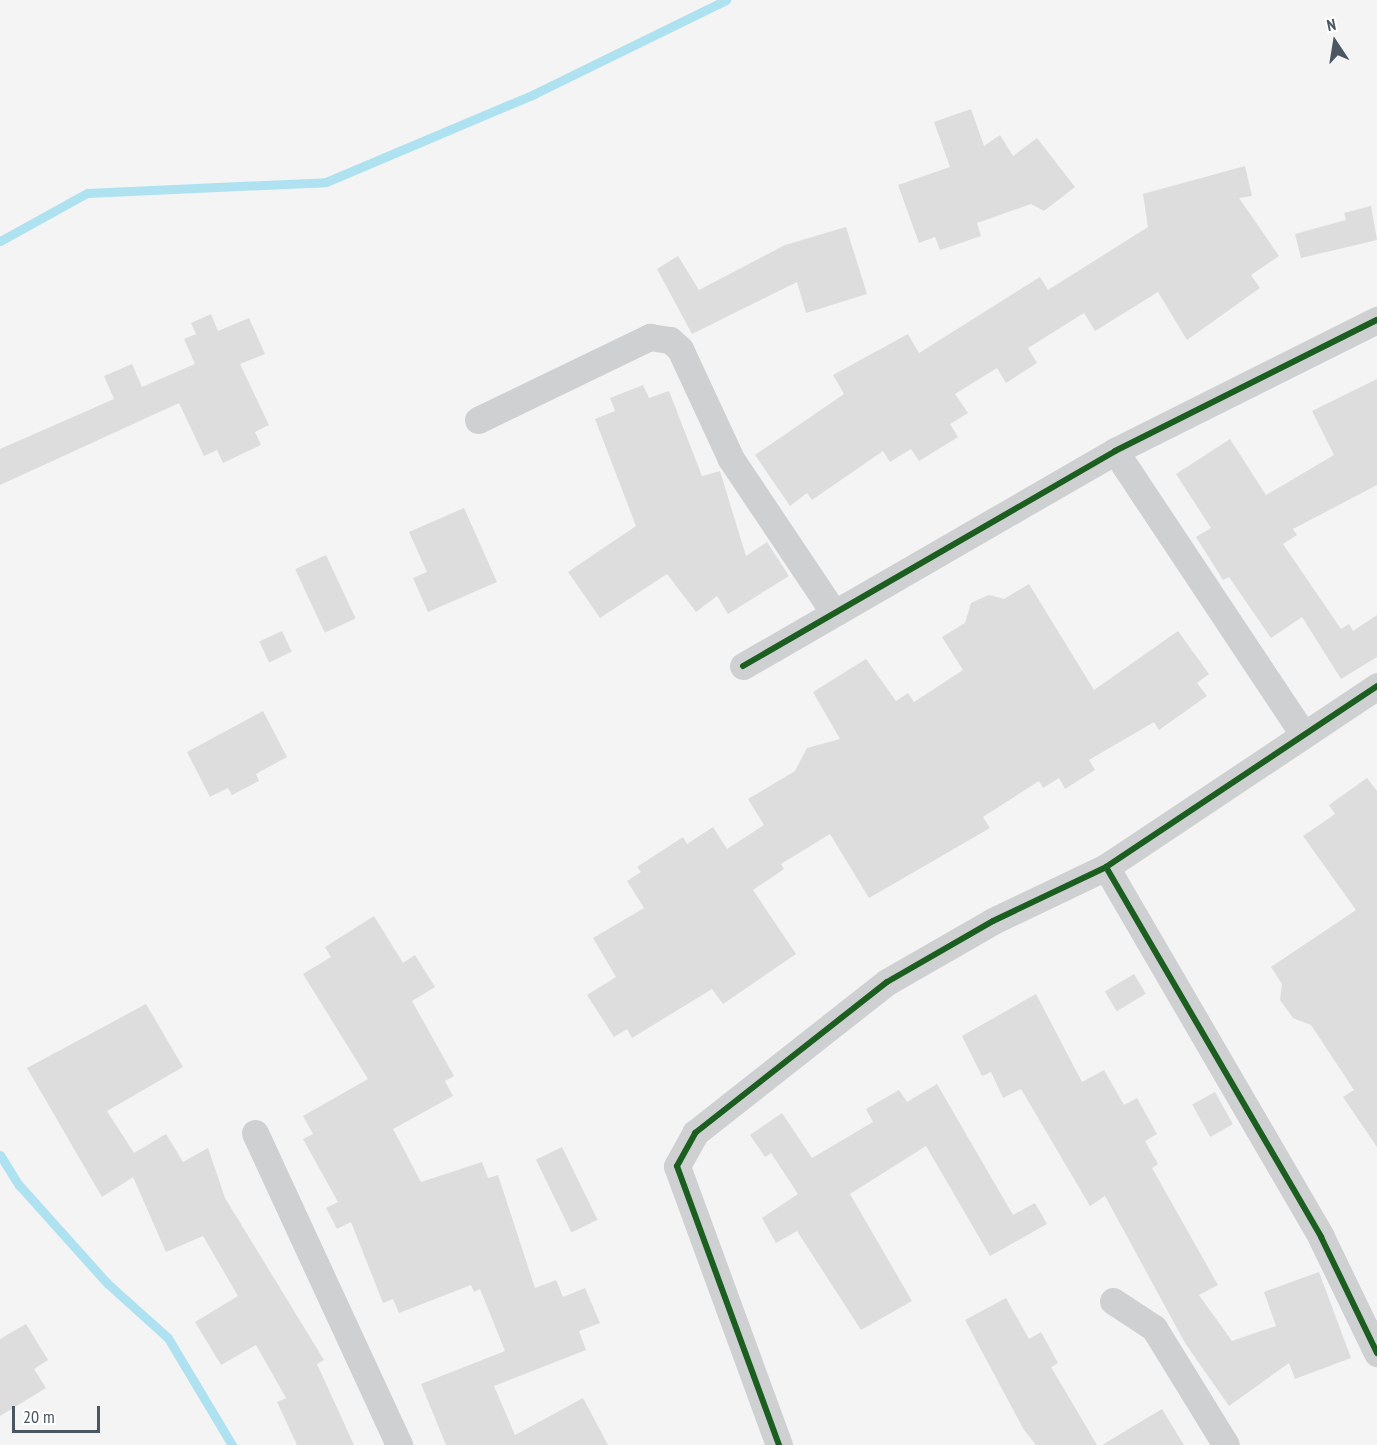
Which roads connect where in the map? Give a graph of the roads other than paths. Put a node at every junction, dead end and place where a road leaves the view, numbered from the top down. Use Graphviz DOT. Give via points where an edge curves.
graph roads {
  1 [pos="1377,320"];
  2 [pos="478,420"];
  3 [pos="1115,451"];
  4 [pos="834,614"];
  5 [pos="743,666"];
  6 [pos="1376,689"];
  7 [pos="1302,732"];
  8 [pos="1106,867"];
  9 [pos="255,1133"];
  10 [pos="1113,1300"];
  11 [pos="1377,1353"];
  12 [pos="399,1445"];
  13 [pos="779,1445"];
  14 [pos="1226,1445"];
  1 -- 3 [label="street"];
  2 -- 4 [label="street" via="650,337 670,340 680,349 730,459"];
  3 -- 4 [label="street"];
  3 -- 7 [label="street"];
  4 -- 5 [label="street"];
  6 -- 7 [label="street"];
  7 -- 8 [label="street"];
  8 -- 11 [label="street" via="1321,1237"];
  8 -- 13 [label="street" via="993,921 887,982 695,1133 677,1166"];
  9 -- 12 [label="street"];
  10 -- 14 [label="street" via="1154,1328"];
}
